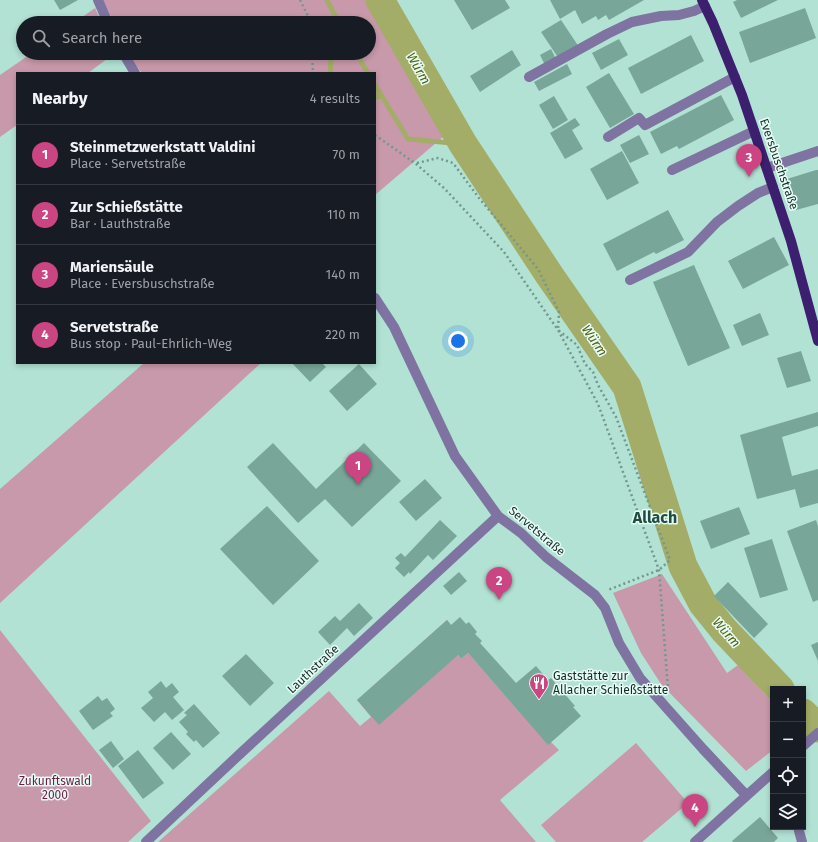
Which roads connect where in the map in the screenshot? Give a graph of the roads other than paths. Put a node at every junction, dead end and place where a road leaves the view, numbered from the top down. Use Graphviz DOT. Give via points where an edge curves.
graph roads {
  1 [pos="98,0"];
  2 [pos="704,2"];
  3 [pos="105,16"];
  4 [pos="127,60"];
  5 [pos="134,72"];
  6 [pos="529,77"];
  7 [pos="735,77"];
  8 [pos="754,131"];
  9 [pos="608,137"];
  10 [pos="818,151"];
  11 [pos="767,168"];
  12 [pos="672,170"];
  13 [pos="773,187"];
  14 [pos="630,280"];
  15 [pos="376,300"];
  16 [pos="818,341"];
  17 [pos="498,516"];
  18 [pos="770,775"];
  19 [pos="746,795"];
  20 [pos="799,830"];
  21 [pos="146,842"];
  22 [pos="695,842"];
  23 [pos="802,842"];
  1 -- 3 [label="street"];
  2 -- 6 [label="street" via="694,12 632,22"];
  2 -- 7 [label="main road, Eversbuschstraße"];
  4 -- 5 [label="street"];
  7 -- 8 [label="main road, Eversbuschstraße"];
  7 -- 9 [label="street" via="645,125 640,118"];
  8 -- 11 [label="main road, Eversbuschstraße"];
  8 -- 12 [label="street"];
  10 -- 11 [label="street"];
  11 -- 13 [label="main road, Eversbuschstraße"];
  13 -- 14 [label="street" via="758,193 717,222 688,252"];
  13 -- 16 [label="main road, Eversbuschstraße" via="791,240"];
  15 -- 17 [label="street, Servetstraße" via="394,327 455,456"];
  17 -- 19 [label="street, Servetstraße" via="595,595 605,608 619,643 640,678"];
  17 -- 21 [label="street, Lauthstraße"];
  18 -- 19 [label="street"];
  19 -- 22 [label="street"];
  20 -- 23 [label="street"];
}
